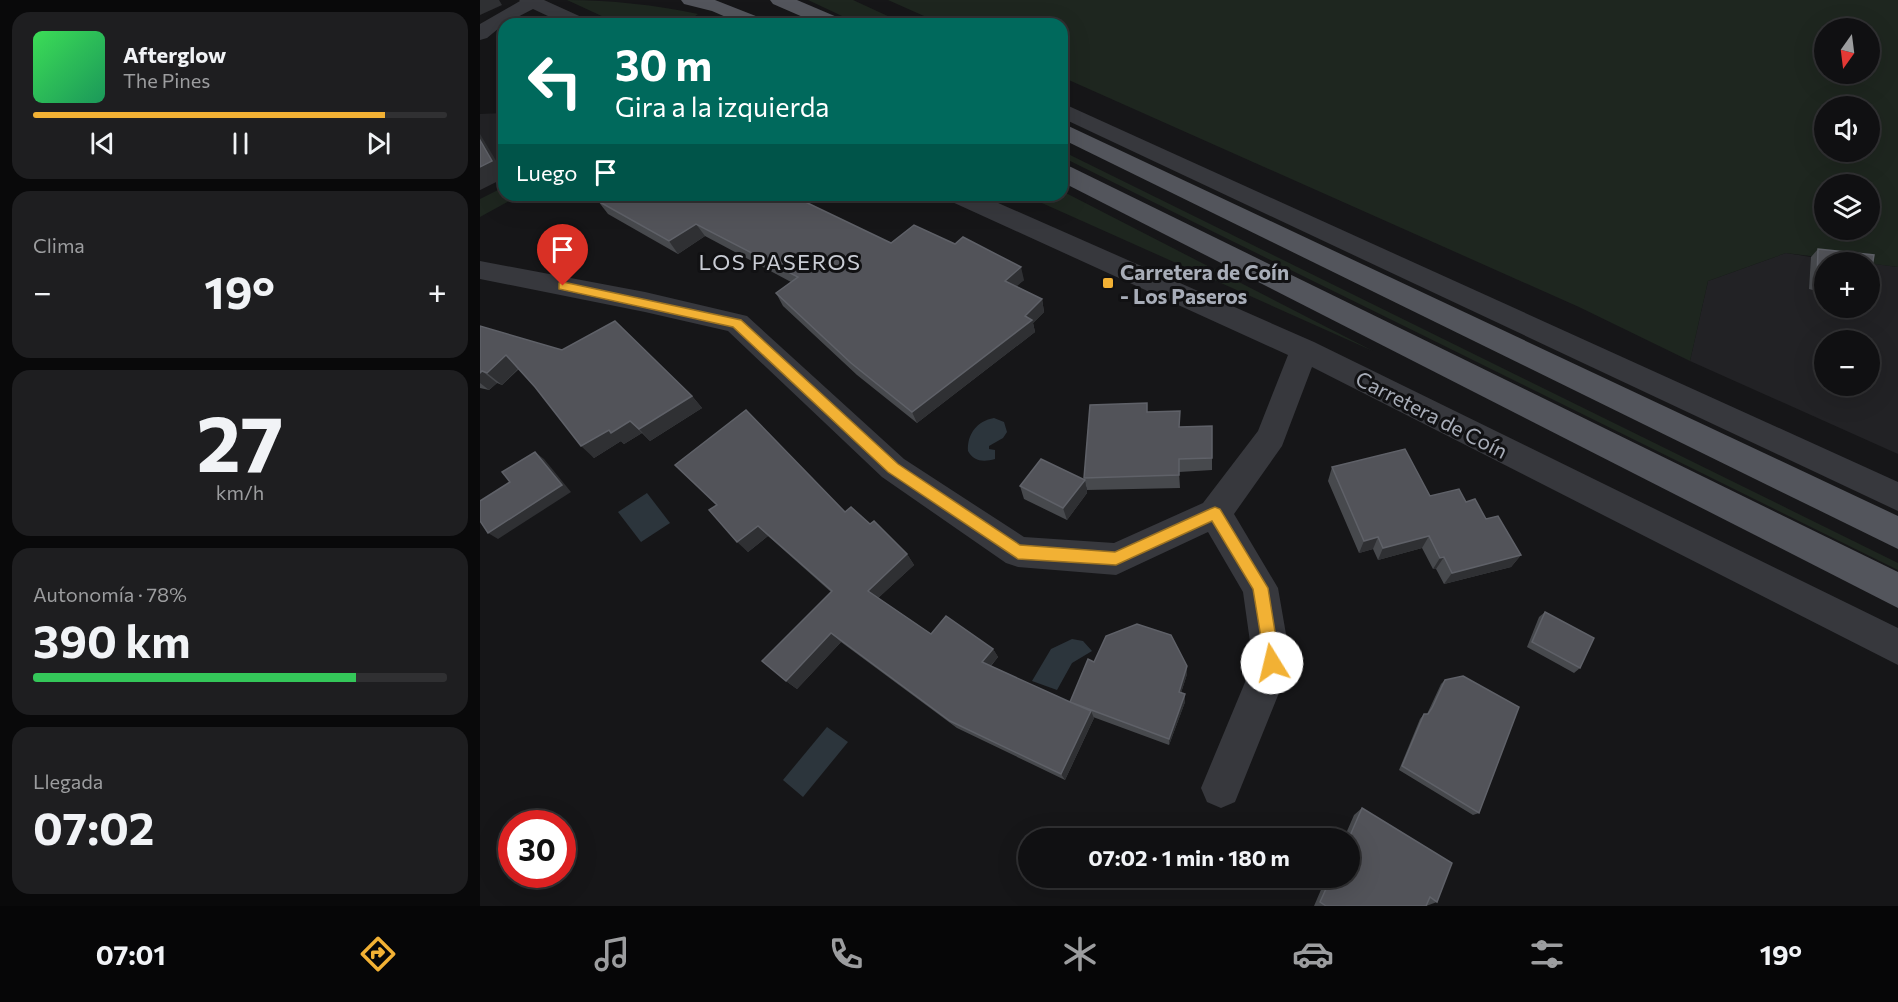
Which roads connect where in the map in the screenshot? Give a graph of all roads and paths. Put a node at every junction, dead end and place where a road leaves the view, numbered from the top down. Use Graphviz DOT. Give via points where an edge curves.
graph roads {
  1 [pos="691,0"];
  2 [pos="780,0"];
  3 [pos="530,1"];
  4 [pos="501,18"];
  5 [pos="568,18"];
  6 [pos="745,18"];
  7 [pos="823,18"];
  8 [pos="498,20"];
  9 [pos="480,34"];
  10 [pos="1068,113"];
  11 [pos="1068,133"];
  12 [pos="1068,175"];
  13 [pos="972,201"];
  14 [pos="480,270"];
  15 [pos="1304,350"];
  16 [pos="1898,497"];
  17 [pos="1215,513"];
  18 [pos="1898,533"];
  19 [pos="1898,591"];
  20 [pos="1898,647"];
  21 [pos="1221,788"];
  1 -- 6 [label="main road"];
  2 -- 7 [label="main road"];
  3 -- 4 [label="street"];
  3 -- 5 [label="street"];
  8 -- 9 [label="street"];
  10 -- 16 [label="street"];
  11 -- 18 [label="main road"];
  12 -- 19 [label="main road"];
  13 -- 15 [label="street, Carretera de Coín"];
  14 -- 17 [label="street" via="737,323 893,468 1018,552 1116,559"];
  15 -- 17 [label="street" via="1271,437"];
  15 -- 20 [label="street, Carretera de Coín"];
  17 -- 21 [label="street" via="1260,588 1272,663"];
}
